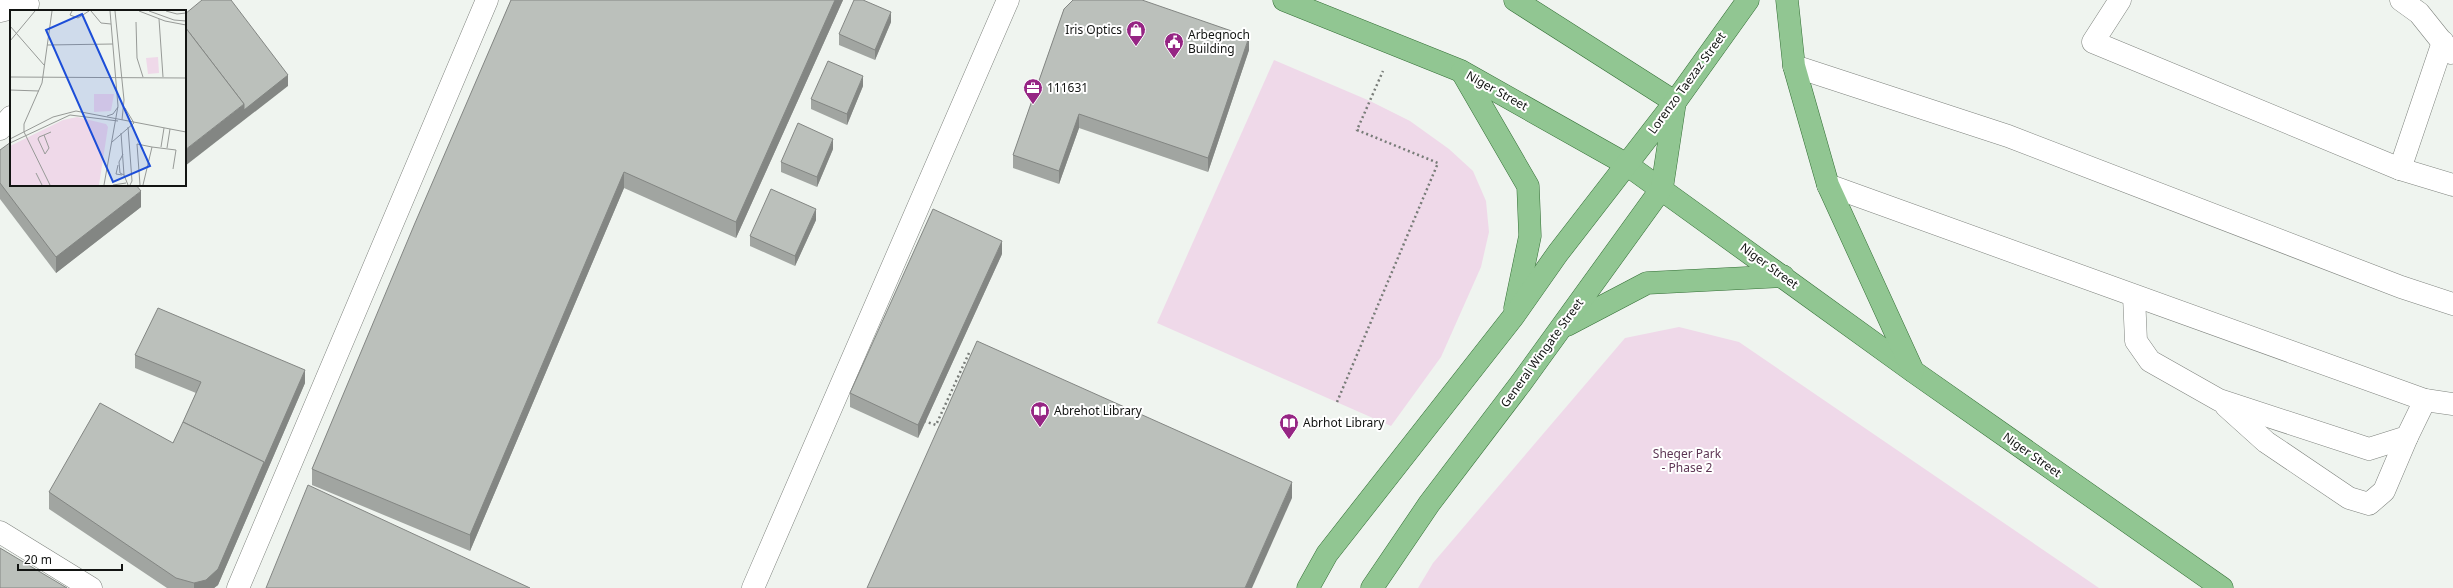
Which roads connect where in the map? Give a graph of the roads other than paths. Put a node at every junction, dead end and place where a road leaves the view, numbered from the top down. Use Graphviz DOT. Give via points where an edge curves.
graph roads {
  1 [pos="487,0"];
  2 [pos="1008,0"];
  3 [pos="1284,0"];
  4 [pos="1515,0"];
  5 [pos="1748,0"];
  6 [pos="1787,0"];
  7 [pos="2120,0"];
  8 [pos="2401,0"];
  9 [pos="28,5"];
  10 [pos="0,11"];
  11 [pos="2448,49"];
  12 [pos="1794,66"];
  13 [pos="1461,71"];
  14 [pos="1675,102"];
  15 [pos="10,118"];
  16 [pos="0,129"];
  17 [pos="1626,164"];
  18 [pos="2400,169"];
  19 [pos="1828,185"];
  20 [pos="2453,185"];
  21 [pos="1662,188"];
  22 [pos="1784,276"];
  23 [pos="2134,296"];
  24 [pos="2453,304"];
  25 [pos="1513,317"];
  26 [pos="1560,328"];
  27 [pos="1914,372"];
  28 [pos="2219,400"];
  29 [pos="2425,400"];
  30 [pos="2453,404"];
  31 [pos="2407,437"];
  32 [pos="0,532"];
  33 [pos="91,588"];
  34 [pos="238,588"];
  35 [pos="753,588"];
  36 [pos="1308,588"];
  37 [pos="1372,588"];
  38 [pos="2222,588"];
  1 -- 34 [label="street"];
  2 -- 35 [label="street"];
  3 -- 13 [label="main road, Niger Street"];
  4 -- 14 [label="main road"];
  5 -- 14 [label="main road, Lorenzo Taezaz Street"];
  6 -- 12 [label="main road"];
  7 -- 18 [label="street" via="2093,42"];
  8 -- 11 [label="street" via="2419,13"];
  9 -- 10 [label="street"];
  11 -- 18 [label="street"];
  12 -- 19 [label="main road"];
  12 -- 24 [label="street" via="2008,136 2394,284"];
  13 -- 17 [label="main road, Niger Street"];
  13 -- 25 [label="main road" via="1528,186 1530,236"];
  14 -- 17 [label="main road, Lorenzo Taezaz Street"];
  14 -- 21 [label="main road, General Wingate Street"];
  15 -- 16 [label="street"];
  17 -- 21 [label="main road, Niger Street"];
  17 -- 25 [label="main road"];
  18 -- 20 [label="street"];
  19 -- 23 [label="street"];
  19 -- 27 [label="main road"];
  21 -- 22 [label="main road, Niger Street"];
  21 -- 26 [label="main road, General Wingate Street"];
  22 -- 26 [label="main road" via="1647,283"];
  22 -- 27 [label="main road, Niger Street"];
  23 -- 28 [label="street" via="2136,341 2150,361"];
  23 -- 29 [label="street"];
  25 -- 36 [label="main road" via="1327,554"];
  26 -- 37 [label="main road, General Wingate Street" via="1428,504"];
  27 -- 38 [label="main road, Niger Street"];
  28 -- 31 [label="street" via="2369,449"];
  28 -- 31 [label="street" via="2272,446 2349,498 2369,504 2384,491"];
  29 -- 30 [label="street"];
  29 -- 31 [label="street"];
  32 -- 33 [label="street"];
}
